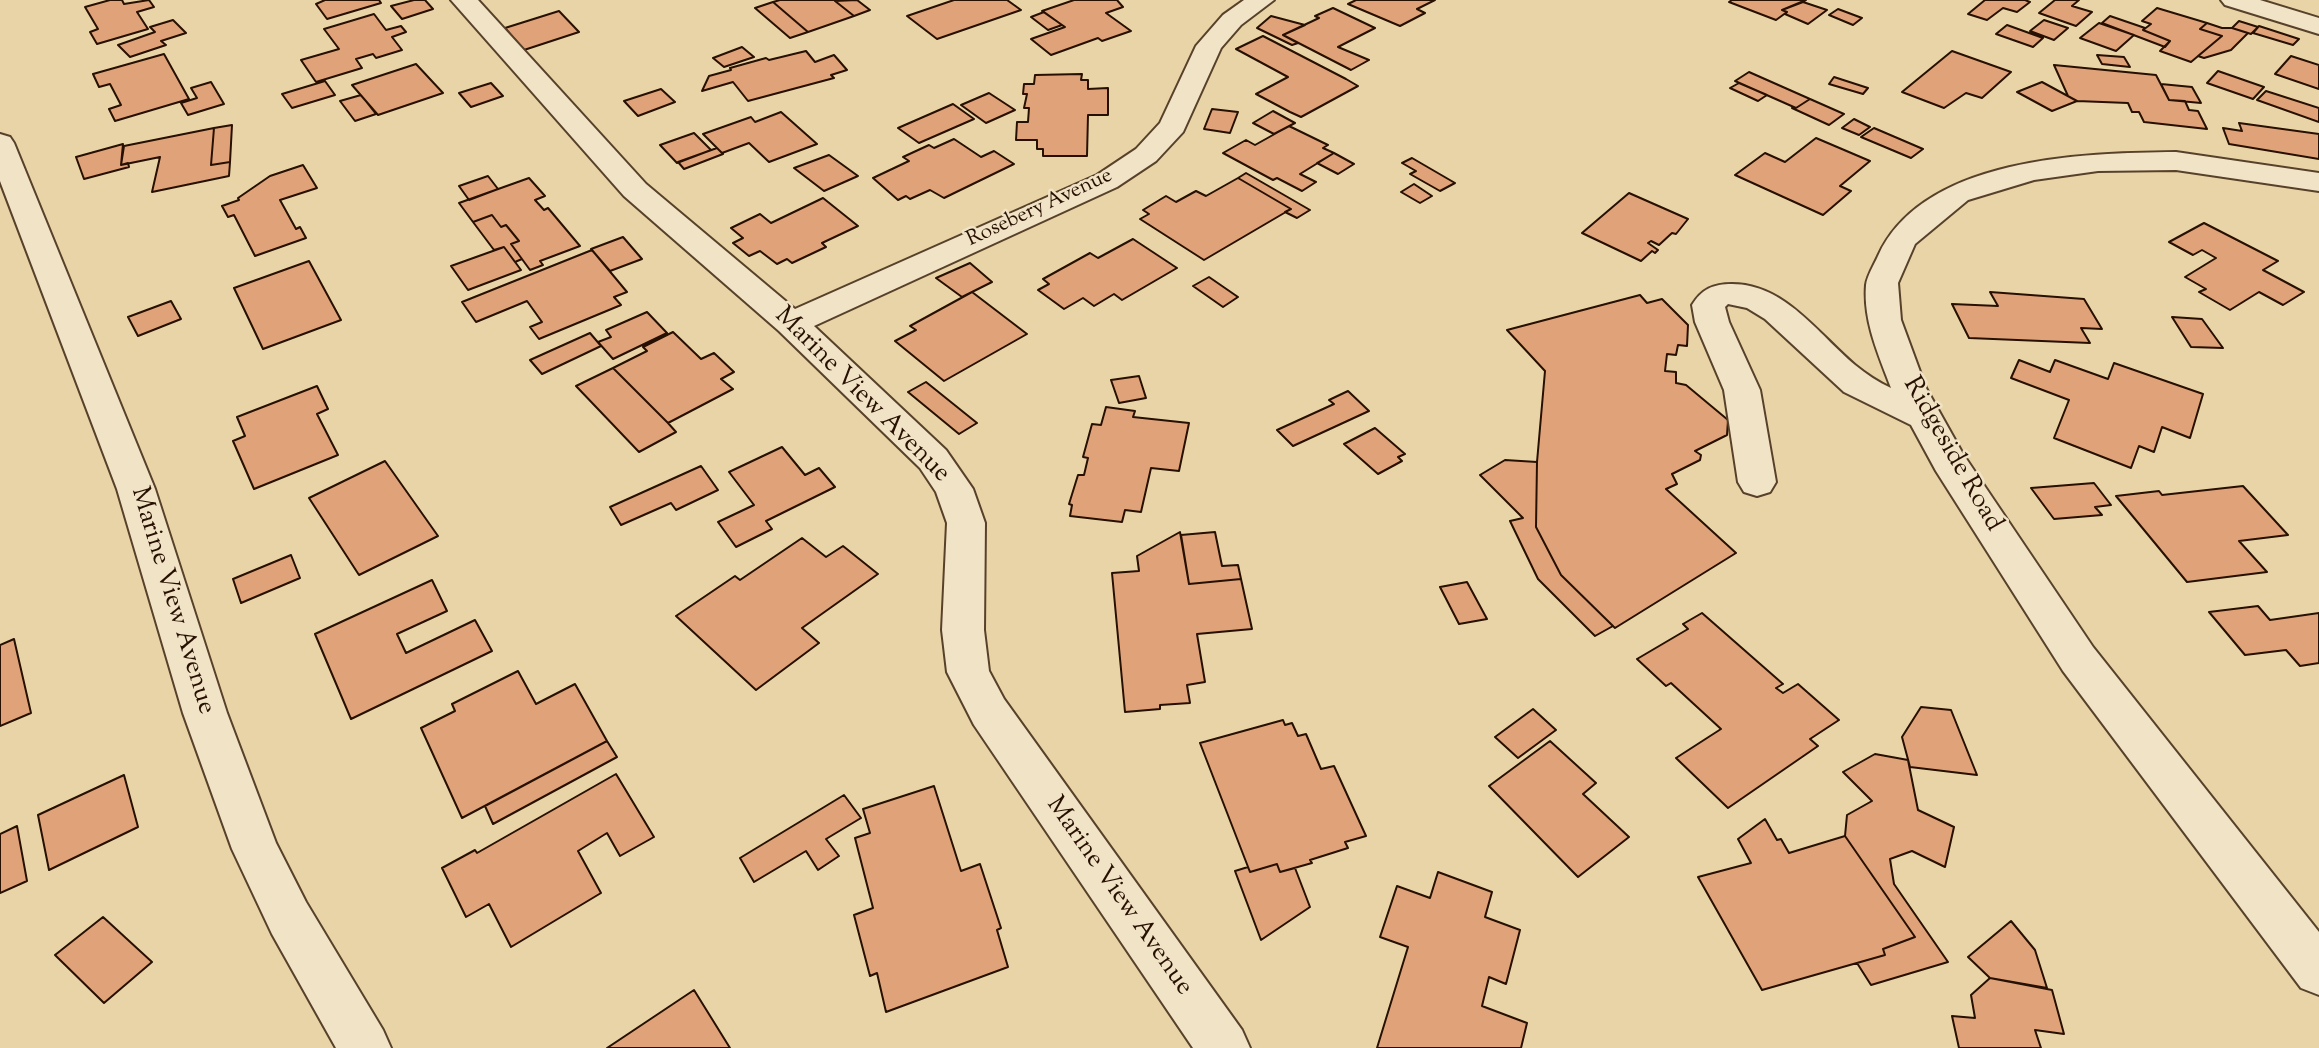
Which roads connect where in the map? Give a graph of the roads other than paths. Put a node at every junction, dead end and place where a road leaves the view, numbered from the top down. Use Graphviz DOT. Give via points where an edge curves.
graph roads {
  1 [pos="464,0"];
  2 [pos="1261,0"];
  3 [pos="2234,0"];
  4 [pos="2317,24"];
  5 [pos="0,143"];
  6 [pos="2319,182"];
  7 [pos="791,323"];
  8 [pos="1924,417"];
  9 [pos="1756,482"];
  10 [pos="2319,971"];
  11 [pos="365,1048"];
  12 [pos="1224,1048"];
  1 -- 7 [label="street, Marine View Avenue" via="635,190"];
  2 -- 7 [label="street, Rosebery Avenue" via="1232,20 1209,46 1173,126 1146,155 1107,181"];
  3 -- 4 [label="street"];
  5 -- 11 [label="street, Marine View Avenue" via="136,489 205,713 255,849 289,918"];
  6 -- 8 [label="street, Ridgeside Road" via="2176,161 2098,162 2030,172 1957,194 1901,240 1882,283 1884,320 1908,388"];
  7 -- 12 [label="street, Marine View Avenue" via="933,459 954,489 965,523 963,630 968,672 989,712"];
  8 -- 9 [label="street" via="1856,384 1775,309 1744,294 1720,294 1709,305 1742,390"];
  8 -- 10 [label="street, Ridgeside Road" via="2078,659"];
}
